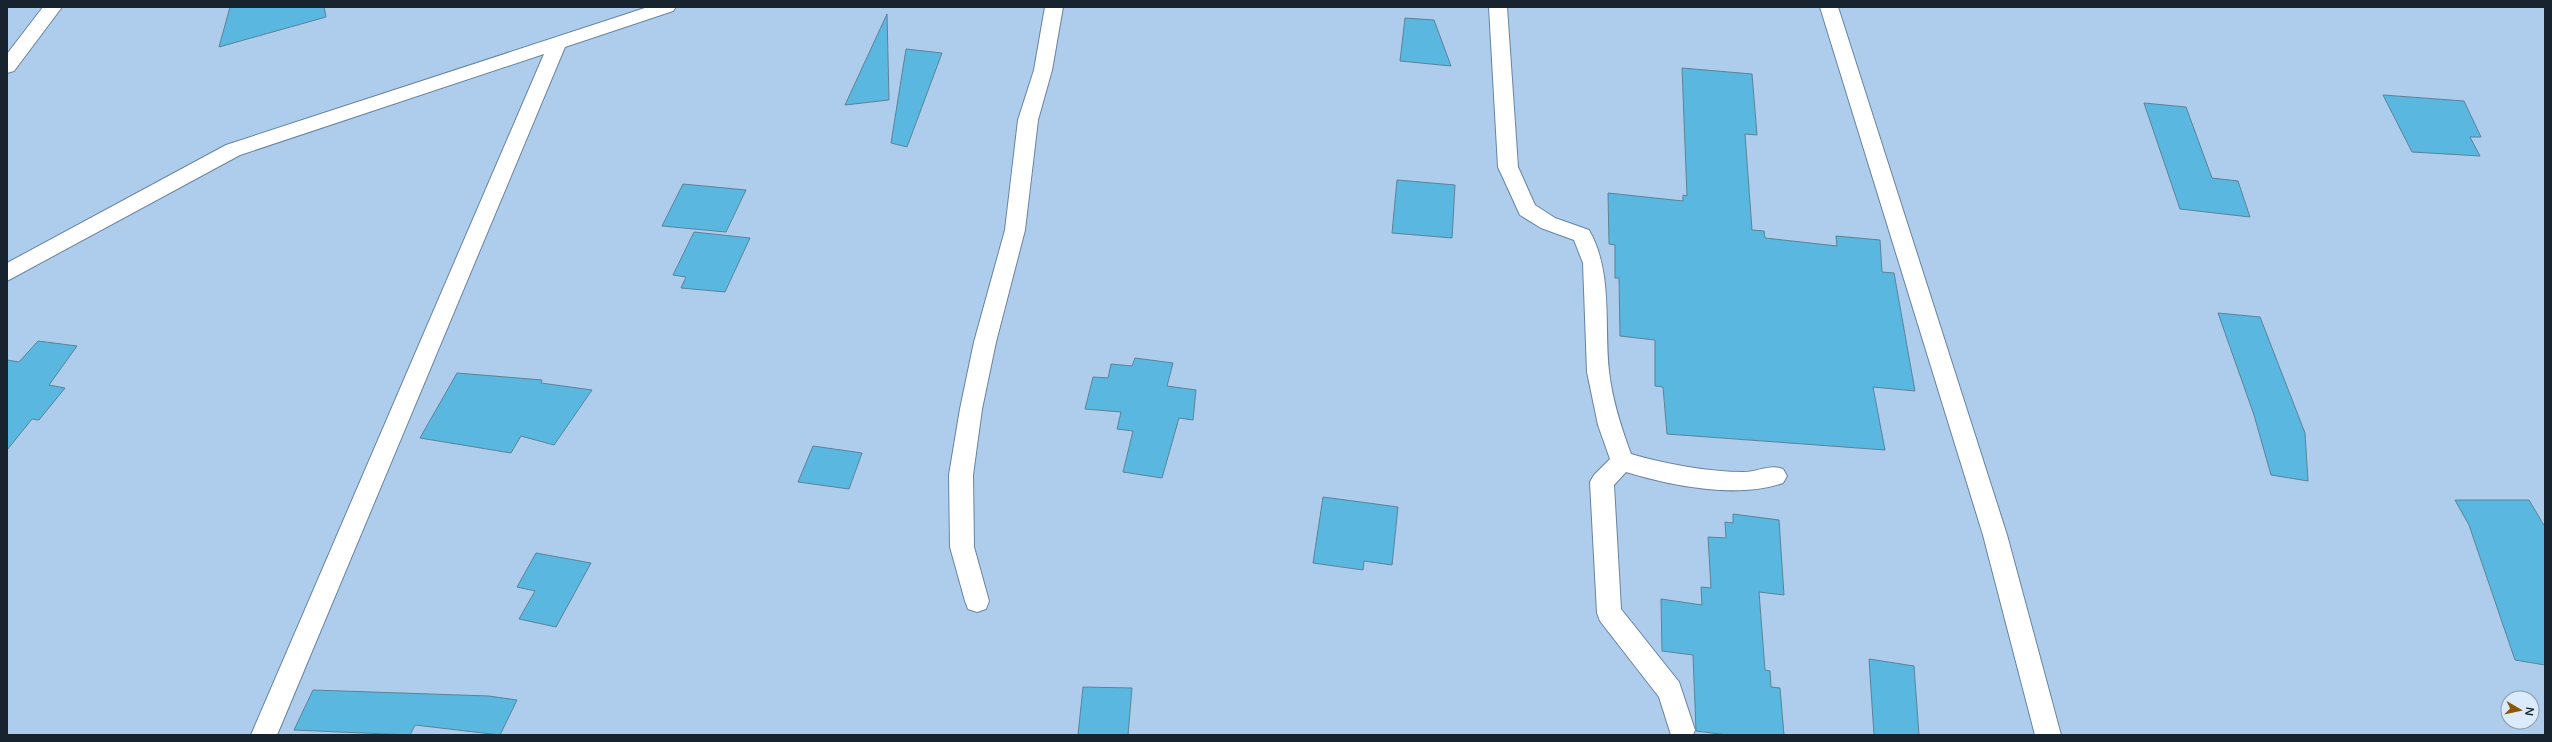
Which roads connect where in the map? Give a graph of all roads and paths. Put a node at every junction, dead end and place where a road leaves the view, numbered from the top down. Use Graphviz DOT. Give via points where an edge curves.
graph roads {
  1 [pos="53,7"];
  2 [pos="667,7"];
  3 [pos="1054,7"];
  4 [pos="1498,7"];
  5 [pos="1829,7"];
  6 [pos="558,42"];
  7 [pos="7,67"];
  8 [pos="7,273"];
  9 [pos="1622,461"];
  10 [pos="1775,476"];
  11 [pos="977,601"];
  12 [pos="1682,730"];
  13 [pos="264,735"];
  14 [pos="2048,735"];
  1 -- 7 [label="street"];
  2 -- 6 [label="street"];
  3 -- 11 [label="street" via="1043,70 1028,120 1015,230 985,342 961,475 962,547"];
  4 -- 9 [label="street" via="1508,167 1527,210 1548,223 1582,235 1594,263 1598,372 1609,425"];
  5 -- 14 [label="street" via="1995,534"];
  6 -- 8 [label="street" via="234,150"];
  6 -- 13 [label="street"];
  9 -- 10 [label="street" via="1658,472 1745,482"];
  9 -- 12 [label="street" via="1602,482 1609,613 1670,691"];
}
